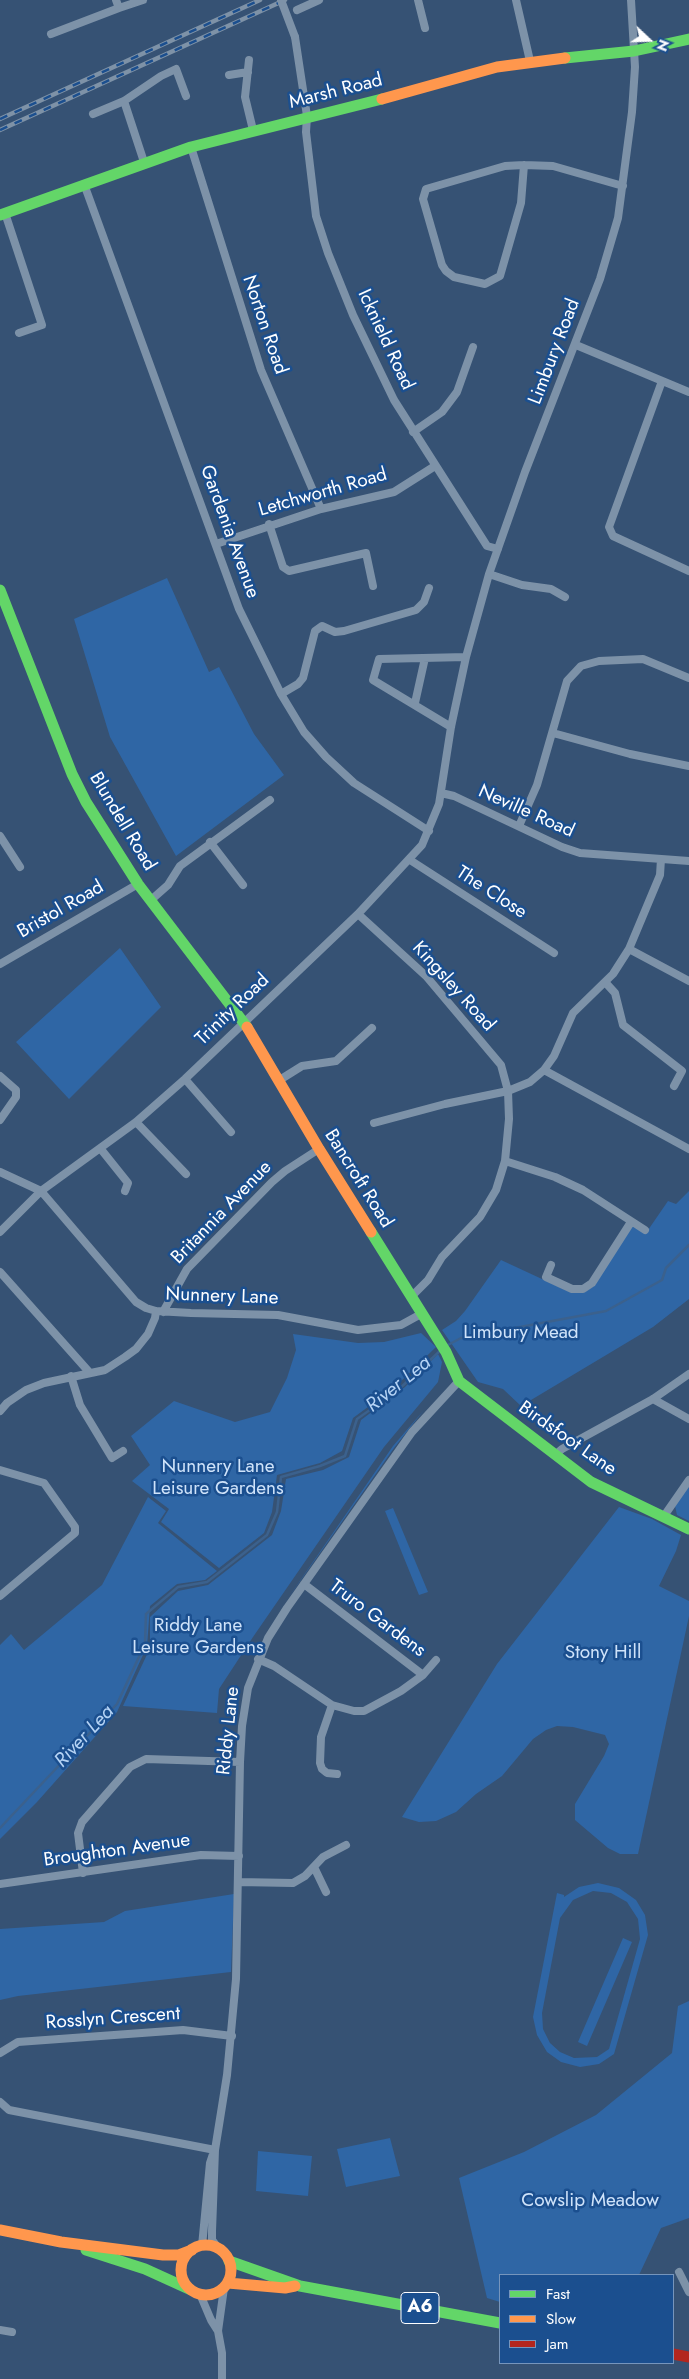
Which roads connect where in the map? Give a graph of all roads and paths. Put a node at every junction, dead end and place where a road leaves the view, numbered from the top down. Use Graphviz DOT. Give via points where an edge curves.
graph roads {
  1 [pos="143,0"];
  2 [pos="281,0"];
  3 [pos="319,0"];
  4 [pos="418,0"];
  5 [pos="516,0"];
  6 [pos="630,0"];
  7 [pos="118,4"];
  8 [pos="297,10"];
  9 [pos="425,28"];
  10 [pos="51,34"];
  11 [pos="689,39"];
  12 [pos="634,51"];
  13 [pos="249,60"];
  14 [pos="530,61"];
  15 [pos="248,72"];
  16 [pos="230,75"];
  17 [pos="186,96"];
  18 [pos="124,101"];
  19 [pos="93,114"];
  20 [pos="307,116"];
  21 [pos="253,130"];
  22 [pos="191,147"];
  23 [pos="144,162"];
  24 [pos="524,165"];
  25 [pos="84,184"];
  26 [pos="623,186"];
  27 [pos="2,214"];
  28 [pos="19,333"];
  29 [pos="576,345"];
  30 [pos="473,347"];
  31 [pos="662,381"];
  32 [pos="689,392"];
  33 [pos="414,432"];
  34 [pos="435,466"];
  35 [pos="321,508"];
  36 [pos="269,524"];
  37 [pos="216,544"];
  38 [pos="498,549"];
  39 [pos="689,571"];
  40 [pos="489,574"];
  41 [pos="373,586"];
  42 [pos="429,588"];
  43 [pos="0,590"];
  44 [pos="564,597"];
  45 [pos="466,657"];
  46 [pos="426,658"];
  47 [pos="689,678"];
  48 [pos="281,694"];
  49 [pos="415,703"];
  50 [pos="451,727"];
  51 [pos="553,733"];
  52 [pos="689,766"];
  53 [pos="441,793"];
  54 [pos="270,800"];
  55 [pos="519,826"];
  56 [pos="429,831"];
  57 [pos="0,836"];
  58 [pos="210,842"];
  59 [pos="661,859"];
  60 [pos="410,860"];
  61 [pos="689,862"];
  62 [pos="20,867"];
  63 [pos="138,884"];
  64 [pos="243,885"];
  65 [pos="151,900"];
  66 [pos="358,914"];
  67 [pos="629,949"];
  68 [pos="554,952"];
  69 [pos="0,962"];
  70 [pos="689,981"];
  71 [pos="605,982"];
  72 [pos="244,1022"];
  73 [pos="372,1028"];
  74 [pos="544,1070"];
  75 [pos="0,1076"];
  76 [pos="185,1078"];
  77 [pos="278,1081"];
  78 [pos="674,1086"];
  79 [pos="508,1091"];
  80 [pos="0,1120"];
  81 [pos="136,1122"];
  82 [pos="374,1123"];
  83 [pos="231,1132"];
  84 [pos="100,1148"];
  85 [pos="319,1149"];
  86 [pos="689,1149"];
  87 [pos="505,1161"];
  88 [pos="0,1172"];
  89 [pos="186,1174"];
  90 [pos="41,1191"];
  91 [pos="125,1192"];
  92 [pos="631,1222"];
  93 [pos="645,1230"];
  94 [pos="0,1232"];
  95 [pos="551,1265"];
  96 [pos="0,1272"];
  97 [pos="411,1297"];
  98 [pos="159,1312"];
  99 [pos="421,1314"];
  100 [pos="444,1349"];
  101 [pos="90,1373"];
  102 [pos="689,1374"];
  103 [pos="71,1376"];
  104 [pos="459,1381"];
  105 [pos="0,1396"];
  106 [pos="653,1398"];
  107 [pos="6,1403"];
  108 [pos="0,1411"];
  109 [pos="689,1419"];
  110 [pos="123,1450"];
  111 [pos="555,1455"];
  112 [pos="0,1470"];
  113 [pos="689,1480"];
  114 [pos="664,1516"];
  115 [pos="689,1529"];
  116 [pos="304,1584"];
  117 [pos="0,1596"];
  118 [pos="258,1659"];
  119 [pos="436,1660"];
  120 [pos="423,1674"];
  121 [pos="332,1705"];
  122 [pos="240,1762"];
  123 [pos="338,1774"];
  124 [pos="346,1845"];
  125 [pos="239,1856"];
  126 [pos="314,1867"];
  127 [pos="83,1873"];
  128 [pos="238,1882"];
  129 [pos="0,1884"];
  130 [pos="326,1892"];
  131 [pos="232,2036"];
  132 [pos="0,2052"];
  133 [pos="0,2102"];
  134 [pos="214,2150"];
  135 [pos="0,2230"];
  136 [pos="61,2242"];
  137 [pos="197,2248"];
  138 [pos="218,2248"];
  139 [pos="229,2261"];
  140 [pos="679,2272"];
  141 [pos="226,2286"];
  142 [pos="300,2286"];
  143 [pos="195,2292"];
  144 [pos="689,2292"];
  145 [pos="499,2323"];
  146 [pos="0,2330"];
  147 [pos="218,2331"];
  148 [pos="12,2332"];
  149 [pos="674,2354"];
  150 [pos="689,2357"];
  151 [pos="222,2379"];
  1 -- 7 [label="street"];
  2 -- 20 [label="street, Icknield Road, bridge" via="295,37"];
  3 -- 8 [label="street"];
  4 -- 9 [label="street"];
  5 -- 14 [label="street"];
  6 -- 12 [label="street, Limbury Road"];
  7 -- 10 [label="street"];
  11 -- 12 [label="main road, Marsh Road"];
  12 -- 14 [label="main road, Marsh Road"];
  12 -- 26 [label="street, Limbury Road" via="634,98"];
  13 -- 15 [label="street"];
  14 -- 20 [label="main road, Marsh Road"];
  15 -- 16 [label="street"];
  15 -- 21 [label="street" via="245,97"];
  17 -- 18 [label="street" via="176,69"];
  18 -- 19 [label="street"];
  18 -- 23 [label="street"];
  20 -- 21 [label="main road, Marsh Road"];
  20 -- 33 [label="street, Icknield Road" via="316,216 326,246 353,316 394,400"];
  21 -- 22 [label="main road, Marsh Road"];
  22 -- 23 [label="main road, Marsh Road"];
  22 -- 35 [label="street, Norton Road" via="261,370"];
  23 -- 25 [label="main road, Marsh Road"];
  24 -- 24 [label="street" via="505,166 426,189 423,199 442,265 454,277 486,284 500,276 521,204"];
  24 -- 26 [label="street" via="553,166"];
  25 -- 27 [label="main road, Marsh Road"];
  25 -- 37 [label="street, Gardenia Avenue"];
  26 -- 29 [label="street, Limbury Road" via="618,218 600,279"];
  27 -- 28 [label="street" via="42,325"];
  29 -- 31 [label="street"];
  29 -- 38 [label="street, Limbury Road"];
  30 -- 33 [label="street" via="457,392 442,412"];
  31 -- 32 [label="street"];
  31 -- 39 [label="street" via="609,527 613,536"];
  33 -- 34 [label="street, Icknield Road"];
  34 -- 35 [label="street, Letchworth Road" via="394,492"];
  34 -- 38 [label="street, Icknield Road" via="487,546"];
  35 -- 36 [label="street, Letchworth Road"];
  36 -- 37 [label="street, Letchworth Road"];
  36 -- 41 [label="street" via="283,567 289,571 366,552"];
  37 -- 48 [label="street, Gardenia Avenue" via="243,619"];
  38 -- 40 [label="street, Limbury Road"];
  40 -- 44 [label="street" via="522,585 551,589"];
  40 -- 45 [label="street, Limbury Road"];
  42 -- 48 [label="street" via="424,602 416,610 344,631 335,632 322,626 315,630 303,678"];
  43 -- 63 [label="main road, Blundell Road" via="72,774"];
  45 -- 46 [label="street"];
  45 -- 50 [label="street, Limbury Road"];
  46 -- 49 [label="street"];
  46 -- 49 [label="street" via="379,660 373,680"];
  47 -- 51 [label="street" via="643,659 599,661 581,666 567,681"];
  48 -- 56 [label="street, Gardenia Avenue" via="304,732 354,783"];
  49 -- 50 [label="street"];
  50 -- 53 [label="street, Limbury Road"];
  51 -- 52 [label="street"];
  51 -- 55 [label="street" via="537,785"];
  53 -- 55 [label="street, Neville Road"];
  53 -- 56 [label="street, Limbury Road"];
  54 -- 58 [label="street"];
  55 -- 59 [label="street, Neville Road" via="580,853"];
  56 -- 60 [label="street, Trinity Road"];
  57 -- 62 [label="street"];
  58 -- 64 [label="street"];
  58 -- 65 [label="street" via="180,866 168,885"];
  59 -- 61 [label="street, Neville Road"];
  59 -- 67 [label="street" via="660,875"];
  60 -- 66 [label="street, Trinity Road"];
  60 -- 68 [label="street, The Close"];
  63 -- 65 [label="main road, Blundell Road"];
  63 -- 69 [label="street, Bristol Road"];
  65 -- 72 [label="main road, Blundell Road"];
  66 -- 72 [label="street, Trinity Road"];
  66 -- 79 [label="street, Kingsley Road" via="426,976 501,1064"];
  67 -- 70 [label="street"];
  67 -- 71 [label="street"];
  71 -- 74 [label="street" via="573,1013 554,1056"];
  71 -- 78 [label="street" via="615,994 623,1025 682,1071"];
  72 -- 76 [label="street, Trinity Road"];
  72 -- 77 [label="main road, Bancroft Road"];
  73 -- 77 [label="street" via="336,1061 302,1066"];
  74 -- 79 [label="street" via="530,1082"];
  74 -- 86 [label="street"];
  75 -- 80 [label="street" via="16,1090 16,1097"];
  76 -- 81 [label="street, Trinity Road"];
  76 -- 83 [label="street"];
  77 -- 85 [label="main road, Bancroft Road"];
  79 -- 82 [label="street"];
  79 -- 87 [label="street, Kingsley Road"];
  81 -- 84 [label="street, Trinity Road"];
  81 -- 89 [label="street"];
  84 -- 90 [label="street, Trinity Road"];
  84 -- 91 [label="street" via="128,1183"];
  85 -- 97 [label="main road, Bancroft Road"];
  85 -- 98 [label="street, Britannia Avenue" via="272,1182 187,1269"];
  87 -- 92 [label="street" via="555,1177 582,1190"];
  87 -- 97 [label="street, Kingsley Road" via="496,1190 480,1217 442,1257 428,1280"];
  88 -- 90 [label="street"];
  90 -- 94 [label="street, Trinity Road"];
  90 -- 98 [label="street, Nunnery Lane" via="136,1302"];
  92 -- 93 [label="street"];
  92 -- 95 [label="street" via="592,1283 583,1289 572,1289 546,1276"];
  96 -- 101 [label="street"];
  97 -- 99 [label="main road, Bancroft Road"];
  98 -- 99 [label="street, Nunnery Lane" via="278,1315 358,1330 401,1325"];
  98 -- 101 [label="street, Britannia Avenue" via="136,1349 105,1370"];
  99 -- 100 [label="main road, Bancroft Road"];
  100 -- 104 [label="main road, Birdsfoot Lane"];
  101 -- 103 [label="street, Britannia Avenue"];
  102 -- 106 [label="street"];
  103 -- 107 [label="street, Britannia Avenue" via="26,1390"];
  103 -- 110 [label="street" via="80,1405 112,1458"];
  104 -- 111 [label="main road, Birdsfoot Lane"];
  104 -- 116 [label="street, Riddy Lane" via="412,1432"];
  105 -- 107 [label="street"];
  106 -- 109 [label="street"];
  106 -- 111 [label="street"];
  107 -- 108 [label="street"];
  111 -- 114 [label="main road, Birdsfoot Lane" via="604,1490"];
  112 -- 117 [label="street" via="44,1483 75,1527 75,1533"];
  113 -- 114 [label="street"];
  114 -- 115 [label="main road, Birdsfoot Lane"];
  116 -- 118 [label="street, Riddy Lane"];
  116 -- 120 [label="street, Truro Gardens"];
  118 -- 121 [label="street, Truro Gardens" via="274,1666"];
  118 -- 122 [label="street, Riddy Lane" via="248,1688"];
  119 -- 120 [label="street"];
  120 -- 121 [label="street, Truro Gardens" via="401,1691 364,1710 344,1710"];
  121 -- 123 [label="street" via="321,1737 320,1763 327,1773"];
  122 -- 125 [label="street, Riddy Lane"];
  122 -- 127 [label="street" via="146,1759 130,1767 82,1822 78,1833"];
  124 -- 126 [label="street" via="323,1857"];
  125 -- 127 [label="street, Broughton Avenue" via="201,1856"];
  125 -- 128 [label="street, Riddy Lane"];
  126 -- 128 [label="street" via="293,1882"];
  126 -- 130 [label="street"];
  127 -- 129 [label="street, Broughton Avenue"];
  128 -- 131 [label="street, Riddy Lane"];
  131 -- 132 [label="street, Rosslyn Crescent" via="184,2030 18,2042"];
  131 -- 134 [label="street, Riddy Lane"];
  133 -- 134 [label="street" via="9,2110"];
  134 -- 137 [label="street, Riddy Lane"];
  134 -- 138 [label="street, Riddy Lane" via="212,2240"];
  135 -- 136 [label="main road"];
  136 -- 137 [label="main road" via="170,2256"];
  136 -- 143 [label="main road" via="145,2269"];
  137 -- 138 [label="main road"];
  137 -- 143 [label="main road" via="183,2262 182,2269 185,2283"];
  138 -- 139 [label="main road"];
  139 -- 141 [label="main road" via="231,2268"];
  139 -- 142 [label="main road, A6"];
  140 -- 144 [label="street"];
  141 -- 142 [label="main road, A6" via="247,2283 284,2288"];
  141 -- 143 [label="main road, A6" via="211,2295"];
  141 -- 147 [label="street"];
  142 -- 145 [label="main road, A6"];
  143 -- 147 [label="street"];
  146 -- 148 [label="street"];
  147 -- 151 [label="street"];
  149 -- 150 [label="main road"];
}
